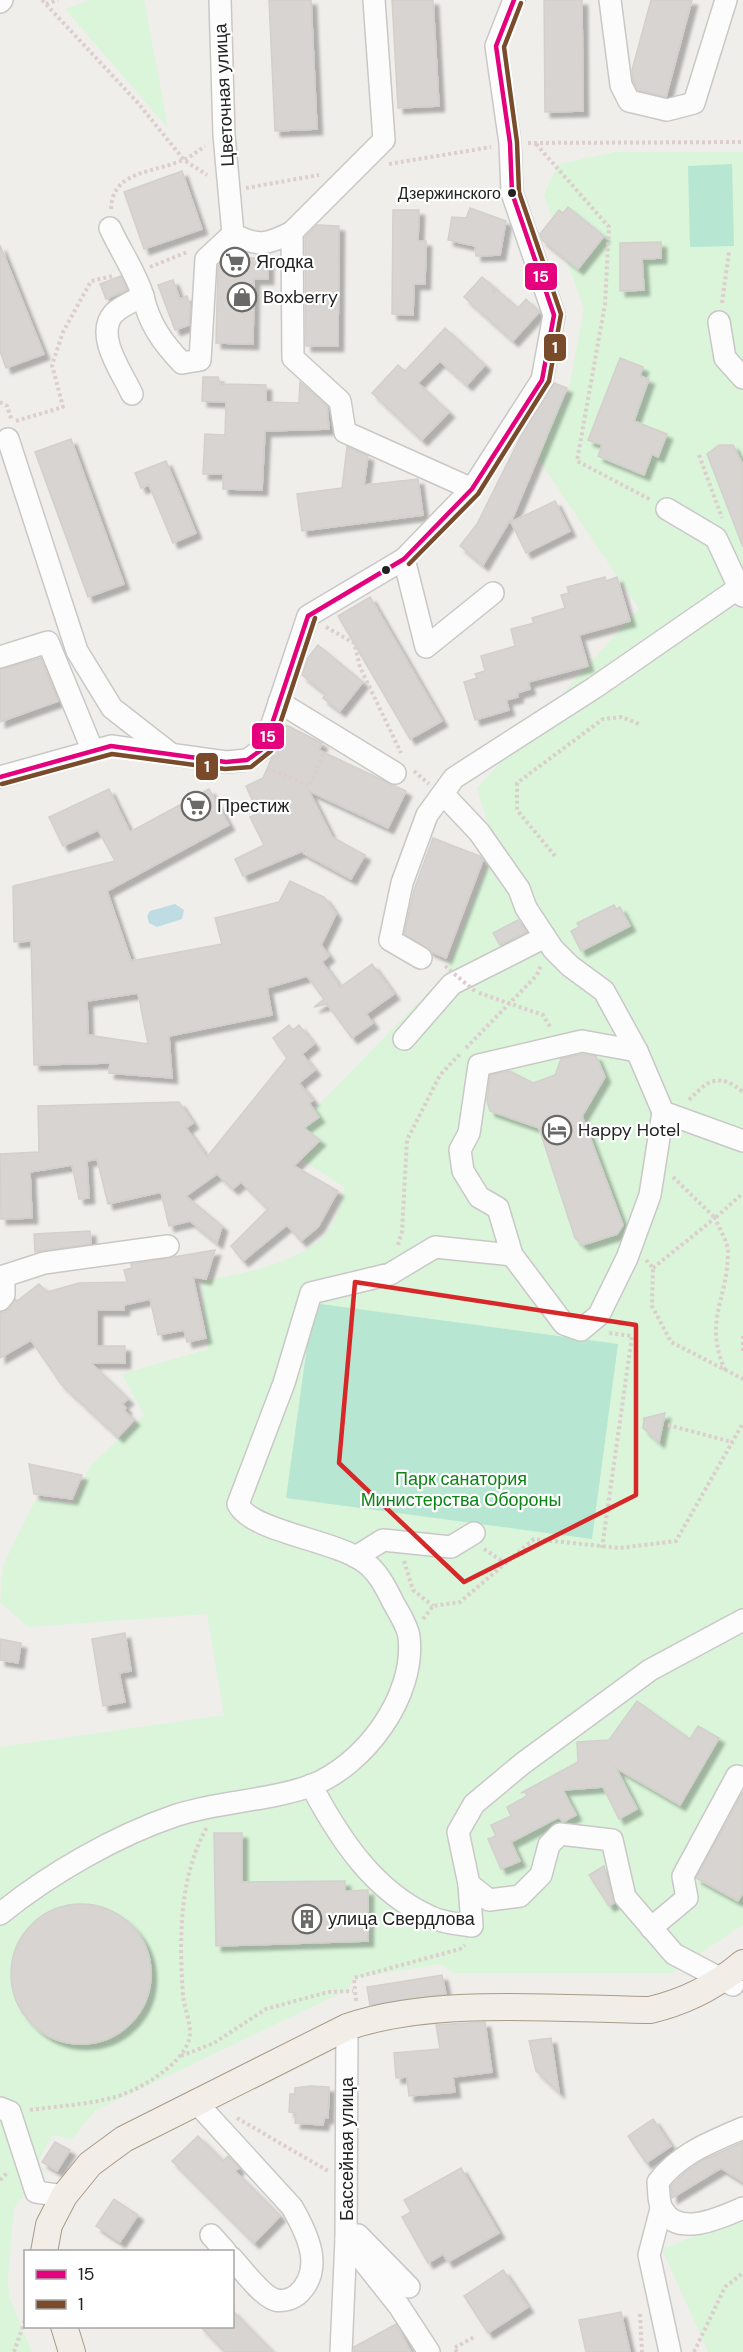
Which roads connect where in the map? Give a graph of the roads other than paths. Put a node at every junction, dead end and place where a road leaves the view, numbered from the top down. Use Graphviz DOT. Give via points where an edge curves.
graph roads {
  1 [pos="220,0"];
  2 [pos="374,0"];
  3 [pos="514,0"];
  4 [pos="610,0"];
  5 [pos="726,0"];
  6 [pos="110,228"];
  7 [pos="292,232"];
  8 [pos="233,234"];
  9 [pos="143,296"];
  10 [pos="719,322"];
  11 [pos="743,378"];
  12 [pos="132,394"];
  13 [pos="10,431"];
  14 [pos="472,489"];
  15 [pos="667,509"];
  16 [pos="404,559"];
  17 [pos="742,589"];
  18 [pos="493,594"];
  19 [pos="0,657"];
  20 [pos="279,702"];
  21 [pos="92,749"];
  22 [pos="171,754"];
  23 [pos="401,764"];
  24 [pos="0,777"];
  25 [pos="444,795"];
  26 [pos="547,940"];
  27 [pos="421,958"];
  28 [pos="404,1040"];
  29 [pos="637,1051"];
  30 [pos="669,1114"];
  31 [pos="743,1141"];
  32 [pos="168,1246"];
  33 [pos="512,1255"];
  34 [pos="2,1275"];
  35 [pos="0,1300"];
  36 [pos="474,1533"];
  37 [pos="356,1557"];
  38 [pos="743,1620"];
  39 [pos="737,1776"];
  40 [pos="311,1785"];
  41 [pos="469,1884"];
  42 [pos="0,1914"];
  43 [pos="651,1928"];
  44 [pos="743,1963"];
  45 [pos="733,1979"];
  46 [pos="355,2025"];
  47 [pos="5,2110"];
  48 [pos="203,2110"];
  49 [pos="743,2128"];
  50 [pos="64,2196"];
  51 [pos="743,2208"];
  52 [pos="661,2209"];
  53 [pos="211,2235"];
  54 [pos="346,2239"];
  55 [pos="44,2250"];
  56 [pos="224,2250"];
  57 [pos="234,2260"];
  58 [pos="409,2286"];
  59 [pos="65,2328"];
  60 [pos="72,2352"];
  61 [pos="342,2352"];
  62 [pos="429,2352"];
  63 [pos="670,2352"];
  1 -- 8 [label="street, Цветочная улица" via="224,135"];
  2 -- 7 [label="street" via="384,140"];
  3 -- 14 [label="street" via="496,46 510,143 512,193 554,315 542,380"];
  4 -- 5 [label="street" via="621,85 629,101 667,110 694,103"];
  6 -- 9 [label="street" via="122,256 135,270"];
  7 -- 8 [label="street" via="271,243 250,243"];
  7 -- 14 [label="street" via="293,358 340,401 345,432"];
  8 -- 9 [label="street" via="207,259 200,360 182,363 168,348 147,319"];
  9 -- 12 [label="street" via="115,311 105,335"];
  10 -- 11 [label="street" via="725,358"];
  13 -- 22 [label="street" via="77,651 112,708"];
  14 -- 16 [label="street"];
  15 -- 17 [label="street" via="716,538"];
  16 -- 18 [label="street" via="426,647"];
  16 -- 20 [label="street" via="308,616"];
  17 -- 25 [label="street" via="454,778"];
  19 -- 21 [label="street" via="48,642"];
  20 -- 22 [label="street" via="264,748 247,760 225,762"];
  20 -- 23 [label="street" via="332,733"];
  21 -- 22 [label="street" via="111,746"];
  21 -- 24 [label="street"];
  25 -- 26 [label="street" via="478,832 519,889 526,908"];
  25 -- 27 [label="street" via="427,815 402,883 390,940"];
  26 -- 28 [label="street" via="452,984"];
  26 -- 29 [label="street" via="570,966 604,991"];
  29 -- 30 [label="street"];
  29 -- 33 [label="street" via="582,1041 479,1065 468,1133 460,1150 463,1171 478,1197 498,1208"];
  30 -- 31 [label="street"];
  30 -- 33 [label="street" via="650,1195 627,1258 599,1315 581,1329 564,1324"];
  32 -- 34 [label="street" via="44,1263"];
  33 -- 37 [label="street" via="435,1247 390,1274 311,1293 284,1383 238,1504 242,1513 270,1528 313,1539"];
  34 -- 35 [label="street" via="4,1295"];
  36 -- 37 [label="street" via="451,1547 383,1540"];
  37 -- 40 [label="street" via="382,1580 409,1636 404,1680 397,1703 381,1730 358,1757"];
  38 -- 41 [label="street" via="650,1670 474,1804 458,1832"];
  39 -- 43 [label="street" via="682,1876 687,1898"];
  40 -- 41 [label="street" via="332,1826 355,1857 388,1890 432,1918 472,1926"];
  40 -- 42 [label="street" via="177,1815 108,1845"];
  41 -- 43 [label="street" via="489,1900 520,1896 541,1875 549,1845 560,1834 612,1840 626,1897"];
  43 -- 45 [label="street" via="674,1954"];
  44 -- 45 [label="main road"];
  45 -- 46 [label="main road" via="650,2010 443,2009"];
  46 -- 48 [label="main road"];
  46 -- 54 [label="street, Бассейная улица"];
  47 -- 50 [label="street" via="36,2193"];
  48 -- 50 [label="main road" via="124,2139 90,2164"];
  48 -- 57 [label="street" via="292,2207 303,2226 314,2269 308,2284 294,2297 281,2301 270,2298"];
  49 -- 52 [label="street" via="697,2148 669,2168 658,2181"];
  50 -- 55 [label="main road" via="49,2225"];
  51 -- 52 [label="street" via="700,2223 669,2218"];
  52 -- 63 [label="street" via="649,2255"];
  53 -- 56 [label="street"];
  54 -- 58 [label="street" via="358,2235"];
  54 -- 61 [label="street"];
  54 -- 62 [label="street, Бассейная улица" via="399,2306"];
  59 -- 60 [label="main road"];
}
